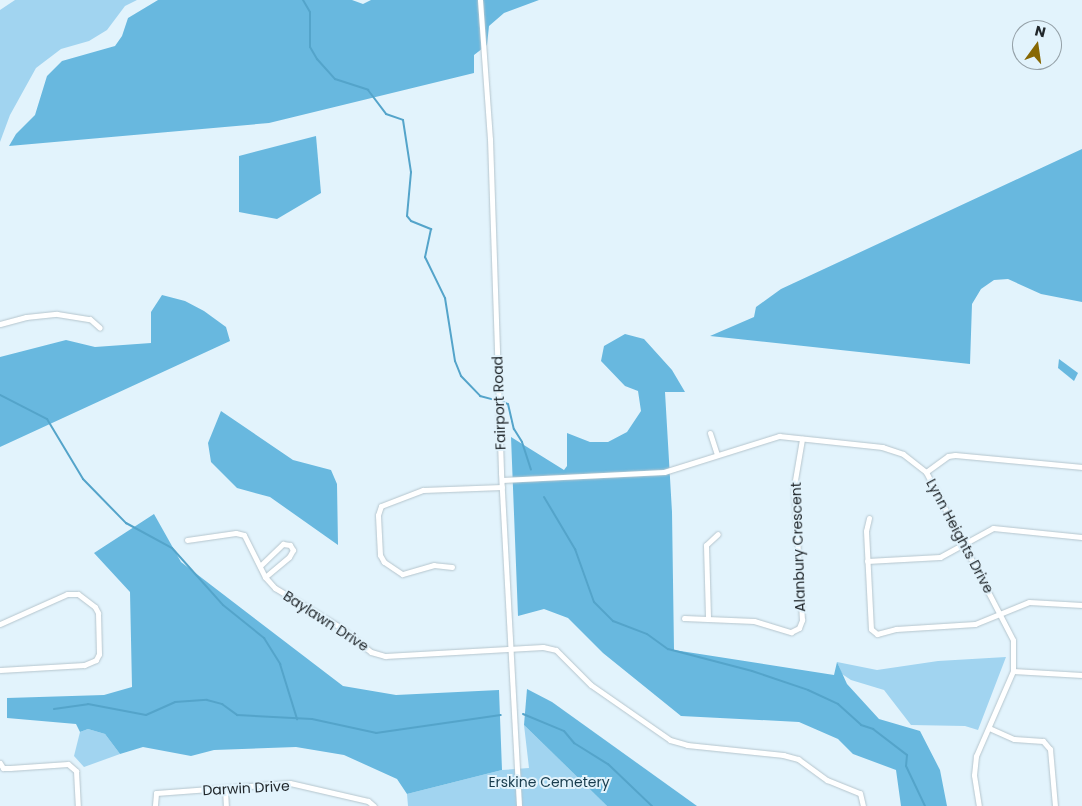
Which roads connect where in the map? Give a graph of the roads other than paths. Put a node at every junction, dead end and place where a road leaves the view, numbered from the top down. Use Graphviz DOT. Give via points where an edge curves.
graph roads {
  1 [pos="480,0"];
  2 [pos="0,324"];
  3 [pos="100,328"];
  4 [pos="710,433"];
  5 [pos="802,439"];
  6 [pos="717,454"];
  7 [pos="1082,467"];
  8 [pos="926,472"];
  9 [pos="502,480"];
  10 [pos="502,487"];
  11 [pos="869,518"];
  12 [pos="718,534"];
  13 [pos="1082,537"];
  14 [pos="187,540"];
  15 [pos="964,544"];
  16 [pos="867,561"];
  17 [pos="260,566"];
  18 [pos="452,567"];
  19 [pos="265,577"];
  20 [pos="1082,605"];
  21 [pos="1002,613"];
  22 [pos="708,617"];
  23 [pos="684,618"];
  24 [pos="0,624"];
  25 [pos="511,649"];
  26 [pos="0,670"];
  27 [pos="1013,671"];
  28 [pos="1082,675"];
  29 [pos="989,728"];
  30 [pos="0,763"];
  31 [pos="225,789"];
  32 [pos="155,805"];
  33 [pos="78,806"];
  34 [pos="226,806"];
  35 [pos="374,806"];
  36 [pos="518,806"];
  37 [pos="863,806"];
  38 [pos="979,806"];
  39 [pos="1055,806"];
  1 -- 9 [label="street, Fairport Road" via="490,139"];
  2 -- 3 [label="street" via="57,314 90,319"];
  4 -- 6 [label="street"];
  5 -- 6 [label="street, Lynn Heights Drive" via="766,438"];
  5 -- 8 [label="street, Lynn Heights Drive" via="893,450"];
  5 -- 22 [label="street, Alanbury Crescent" via="794,486 802,620 799,628 791,632 754,621"];
  6 -- 9 [label="street, Lynn Heights Drive" via="649,475"];
  7 -- 8 [label="street" via="955,455 948,456"];
  8 -- 15 [label="street, Lynn Heights Drive"];
  9 -- 10 [label="street, Fairport Road"];
  10 -- 18 [label="street" via="423,490 381,506 378,515 380,556 384,562 402,574 434,565"];
  10 -- 25 [label="street, Fairport Road"];
  11 -- 16 [label="street"];
  12 -- 22 [label="street" via="706,545"];
  13 -- 15 [label="street" via="993,528"];
  14 -- 17 [label="street, Baylawn Drive" via="244,534"];
  15 -- 16 [label="street" via="940,557"];
  15 -- 21 [label="street, Lynn Heights Drive"];
  16 -- 21 [label="street" via="871,629 877,634 896,628 974,624"];
  17 -- 19 [label="street, Baylawn Drive"];
  17 -- 19 [label="street" via="283,544 290,545 293,550"];
  19 -- 25 [label="street, Baylawn Drive" via="274,588 338,626 372,652 385,656"];
  20 -- 21 [label="street" via="1029,602"];
  21 -- 27 [label="street, Lynn Heights Drive" via="1013,640"];
  22 -- 23 [label="street, Alanbury Crescent"];
  24 -- 26 [label="street" via="67,594 78,594 98,613 99,654 96,660 84,665"];
  25 -- 36 [label="street, Fairport Road"];
  25 -- 37 [label="street, Baylawn Drive" via="543,647 556,650 591,685 670,740 688,745 783,754 798,759 827,780 860,793"];
  27 -- 28 [label="street"];
  27 -- 29 [label="street, Lynn Heights Drive"];
  29 -- 38 [label="street, Lynn Heights Drive" via="976,756 974,775"];
  29 -- 39 [label="street" via="1014,739 1042,741 1050,749"];
  30 -- 33 [label="street" via="3,768 68,764 76,771"];
  31 -- 32 [label="street, Darwin Drive" via="156,793"];
  31 -- 34 [label="street"];
  31 -- 35 [label="street, Darwin Drive" via="290,784 368,801"];
}
